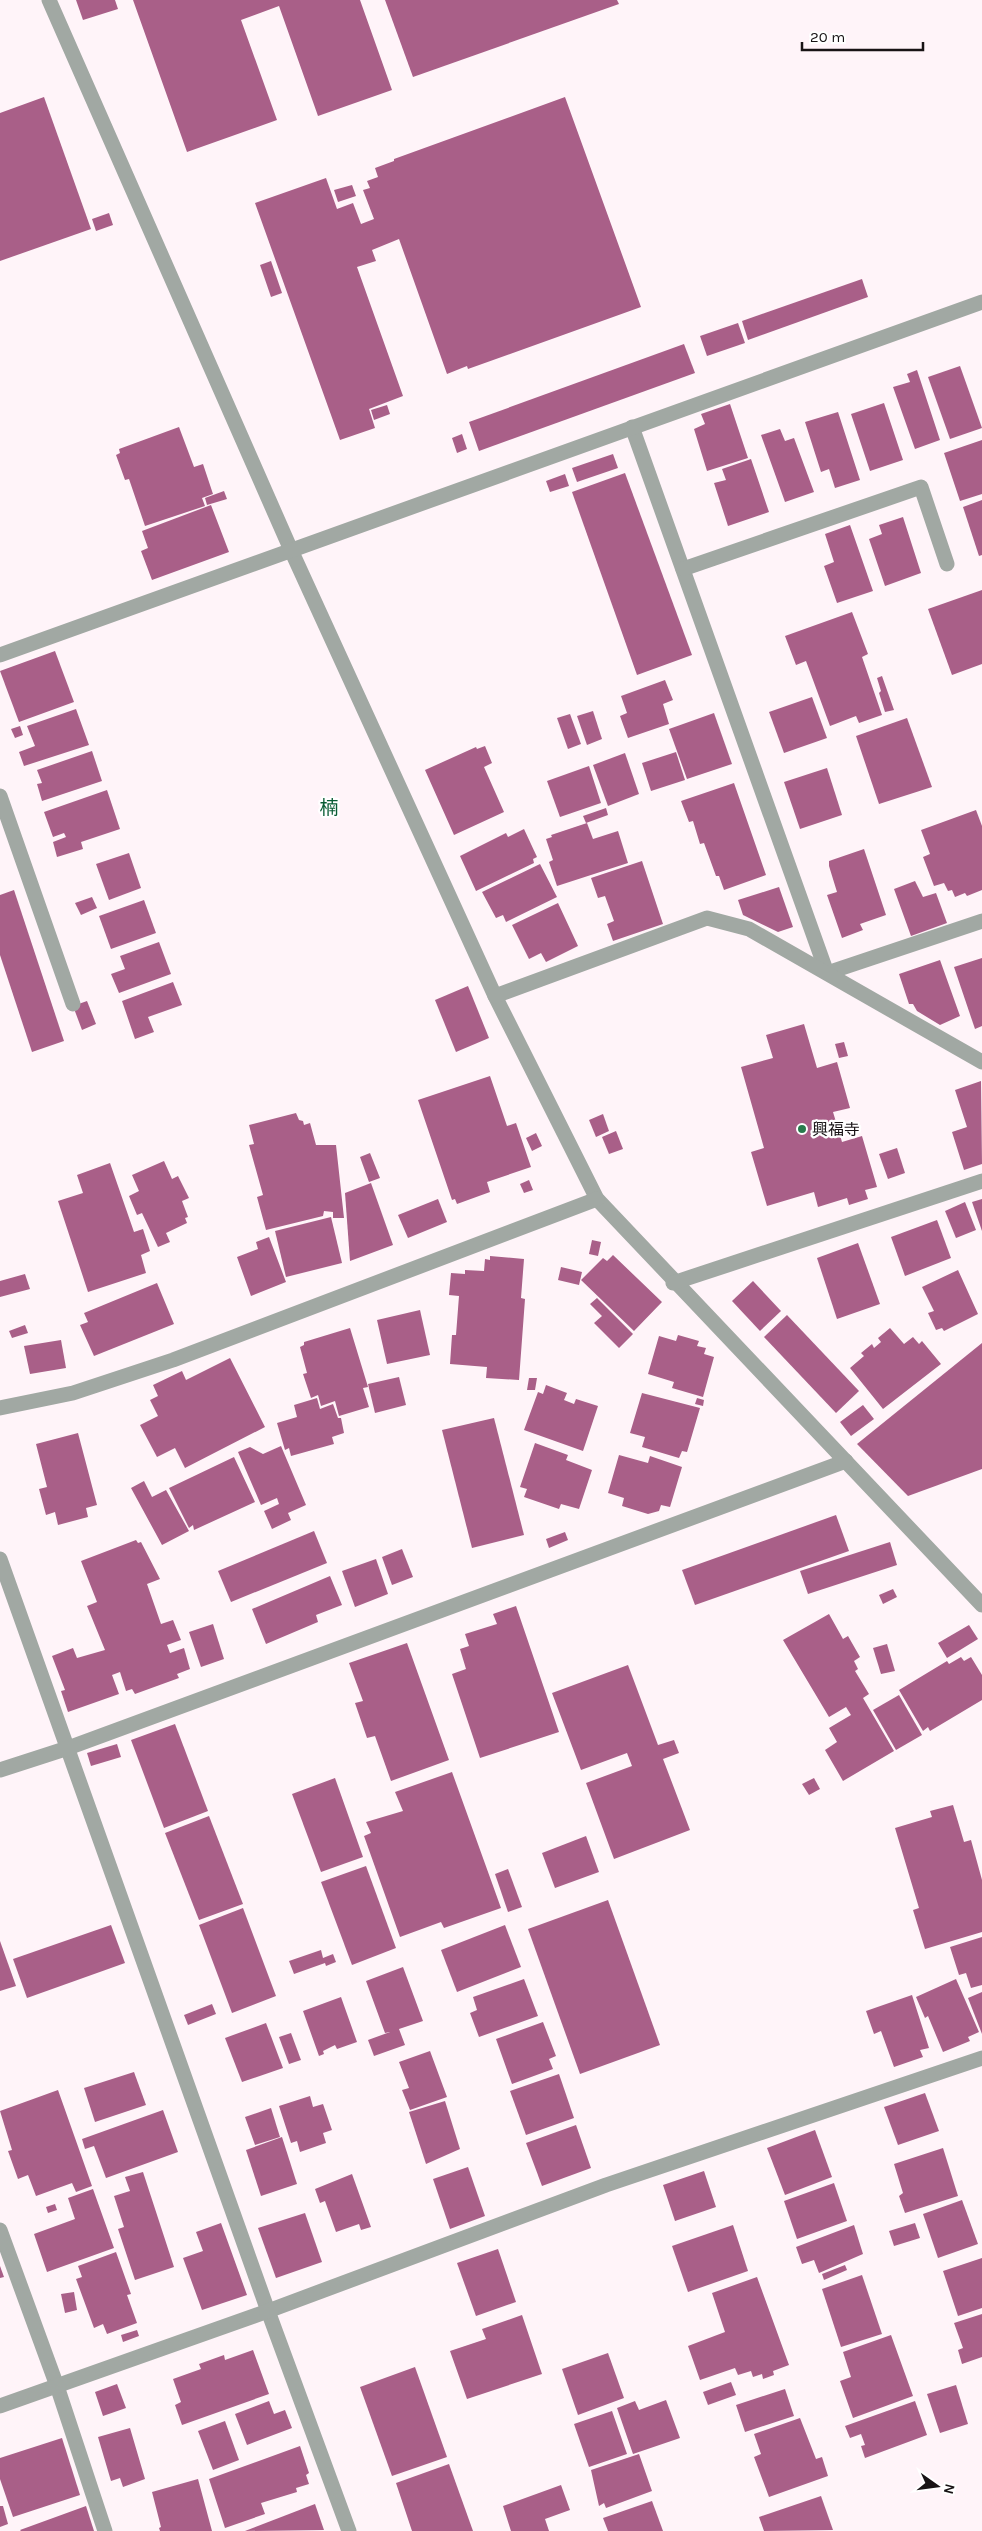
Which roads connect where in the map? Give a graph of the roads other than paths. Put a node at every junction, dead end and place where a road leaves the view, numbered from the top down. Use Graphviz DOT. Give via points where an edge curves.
graph roads {
  1 [pos="49,0"];
  2 [pos="982,302"];
  3 [pos="632,428"];
  4 [pos="291,550"];
  5 [pos="947,564"];
  6 [pos="683,569"];
  7 [pos="0,655"];
  8 [pos="0,796"];
  9 [pos="982,921"];
  10 [pos="827,974"];
  11 [pos="495,996"];
  12 [pos="73,1004"];
  13 [pos="982,1062"];
  14 [pos="982,1181"];
  15 [pos="597,1199"];
  16 [pos="673,1283"];
  17 [pos="0,1408"];
  18 [pos="846,1461"];
  19 [pos="0,1559"];
  20 [pos="982,1605"];
  21 [pos="68,1748"];
  22 [pos="0,1770"];
  23 [pos="982,2058"];
  24 [pos="0,2230"];
  25 [pos="268,2311"];
  26 [pos="57,2386"];
  27 [pos="0,2406"];
  28 [pos="105,2531"];
  29 [pos="349,2531"];
  1 -- 4 [label="street"];
  2 -- 3 [label="street"];
  3 -- 4 [label="street"];
  3 -- 6 [label="street"];
  4 -- 7 [label="street"];
  4 -- 11 [label="street"];
  5 -- 6 [label="street" via="920,487"];
  6 -- 10 [label="street"];
  8 -- 12 [label="street"];
  9 -- 10 [label="street"];
  10 -- 11 [label="street" via="749,929 706,918"];
  10 -- 13 [label="street"];
  11 -- 15 [label="street"];
  14 -- 16 [label="street"];
  15 -- 16 [label="street"];
  15 -- 17 [label="street" via="173,1360 73,1393"];
  16 -- 18 [label="street"];
  18 -- 20 [label="street"];
  18 -- 21 [label="street"];
  19 -- 21 [label="street"];
  21 -- 22 [label="street"];
  21 -- 25 [label="street"];
  23 -- 25 [label="street" via="606,2185"];
  24 -- 26 [label="street"];
  25 -- 26 [label="street"];
  25 -- 29 [label="street"];
  26 -- 27 [label="street"];
  26 -- 28 [label="street"];
}
